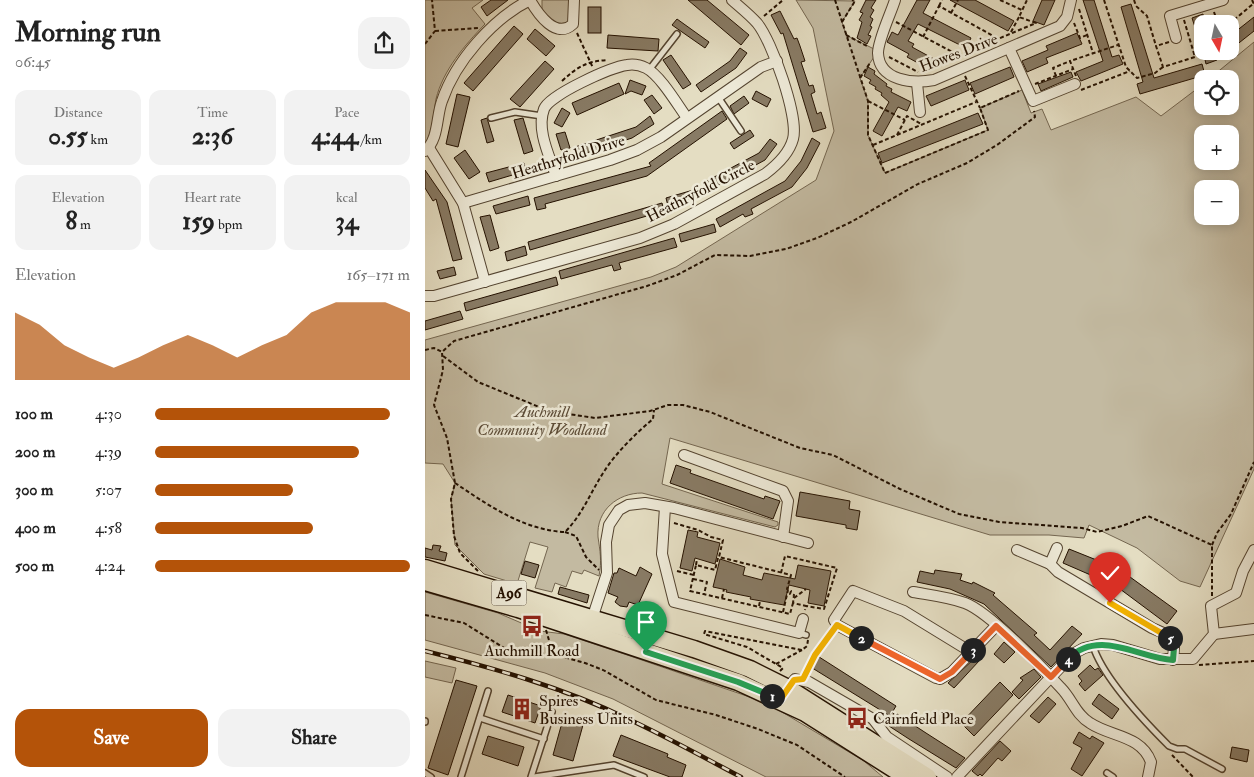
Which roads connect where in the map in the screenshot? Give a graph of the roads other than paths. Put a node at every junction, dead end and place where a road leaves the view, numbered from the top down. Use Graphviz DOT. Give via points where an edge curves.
graph roads {
  1 [pos="530,0"];
  2 [pos="574,0"];
  3 [pos="732,0"];
  4 [pos="895,0"];
  5 [pos="1223,0"];
  6 [pos="1074,2"];
  7 [pos="1196,4"];
  8 [pos="677,34"];
  9 [pos="1177,39"];
  10 [pos="1009,48"];
  11 [pos="777,61"];
  12 [pos="649,70"];
  13 [pos="917,83"];
  14 [pos="1075,84"];
  15 [pos="718,97"];
  16 [pos="920,112"];
  17 [pos="543,116"];
  18 [pos="491,118"];
  19 [pos="687,118"];
  20 [pos="741,131"];
  21 [pos="427,150"];
  22 [pos="556,176"];
  23 [pos="463,203"];
  24 [pos="485,282"];
  25 [pos="425,296"];
  26 [pos="685,455"];
  27 [pos="665,506"];
  28 [pos="783,536"];
  29 [pos="808,543"];
  30 [pos="1057,548"];
  31 [pos="1017,550"];
  32 [pos="1254,550"];
  33 [pos="1051,564"];
  34 [pos="425,568"];
  35 [pos="425,582"];
  36 [pos="913,592"];
  37 [pos="803,619"];
  38 [pos="590,625"];
  39 [pos="996,626"];
  40 [pos="1254,629"];
  41 [pos="1214,634"];
  42 [pos="1093,646"];
  43 [pos="971,652"];
  44 [pos="1173,660"];
  45 [pos="1051,677"];
  46 [pos="488,691"];
  47 [pos="784,694"];
  48 [pos="552,712"];
  49 [pos="480,718"];
  50 [pos="544,739"];
  51 [pos="1222,769"];
  52 [pos="425,773"];
  53 [pos="1107,773"];
  54 [pos="431,777"];
  55 [pos="461,777"];
  56 [pos="532,777"];
  57 [pos="644,777"];
  58 [pos="906,777"];
  59 [pos="928,777"];
  60 [pos="947,777"];
  61 [pos="957,777"];
  62 [pos="1113,777"];
  63 [pos="1148,777"];
  1 -- 2 [label="street" via="537,12 560,30 568,30 573,24"];
  1 -- 21 [label="street" via="516,6 490,30 452,76 441,103 435,136"];
  3 -- 11 [label="street, Heathryfold Circle" via="757,23"];
  4 -- 13 [label="street, Howes Drive" via="878,51 880,62 897,78"];
  5 -- 7 [label="street"];
  6 -- 10 [label="street, Howes Drive" via="1060,26"];
  7 -- 9 [label="street" via="1170,16"];
  8 -- 12 [label="lane"];
  10 -- 13 [label="street, Howes Drive"];
  10 -- 14 [label="street, Howes Drive" via="1033,101"];
  11 -- 15 [label="street, Heathryfold Drive" via="761,67"];
  11 -- 24 [label="street, Heathryfold Circle" via="793,118 794,137 787,152 765,174 675,224 640,238"];
  12 -- 17 [label="street" via="626,65 597,77 551,99 544,108"];
  12 -- 19 [label="street"];
  13 -- 16 [label="street, Howes Drive"];
  15 -- 19 [label="street, Heathryfold Drive"];
  15 -- 20 [label="lane"];
  17 -- 18 [label="lane" via="515,112"];
  17 -- 22 [label="street" via="543,135"];
  19 -- 22 [label="street, Heathryfold Drive" via="637,150"];
  21 -- 23 [label="street"];
  22 -- 23 [label="street, Heathryfold Drive"];
  23 -- 24 [label="street"];
  24 -- 25 [label="street, Heathryfold Circle"];
  26 -- 28 [label="street" via="783,491 788,501"];
  27 -- 28 [label="street"];
  27 -- 37 [label="street" via="662,554 674,602 803,634"];
  27 -- 38 [label="street" via="636,503 619,510 612,517 607,533 606,575"];
  28 -- 29 [label="street"];
  30 -- 33 [label="street"];
  31 -- 33 [label="street"];
  32 -- 41 [label="street" via="1236,593 1211,606"];
  33 -- 44 [label="street" via="1058,572 1169,636 1174,648"];
  34 -- 38 [label="main road, A96" via="477,583"];
  35 -- 38 [label="main road, A96"];
  36 -- 39 [label="street" via="965,603"];
  38 -- 47 [label="main road, A96" via="738,682"];
  39 -- 43 [label="street"];
  39 -- 45 [label="street"];
  40 -- 41 [label="street"];
  41 -- 44 [label="street" via="1193,659"];
  42 -- 44 [label="street" via="1113,645"];
  42 -- 45 [label="street" via="1073,654"];
  42 -- 51 [label="lane" via="1124,694 1169,746 1185,749"];
  43 -- 43 [label="street" via="904,611 853,591 834,620 837,625 940,679 952,672"];
  45 -- 61 [label="street"];
  45 -- 63 [label="street" via="1089,723 1141,745 1151,762"];
  46 -- 49 [label="lane"];
  47 -- 58 [label="main road, A96" via="824,725"];
  47 -- 59 [label="main road, A96"];
  47 -- 60 [label="street" via="795,679 803,679 873,720 887,737"];
  48 -- 50 [label="lane"];
  49 -- 50 [label="lane"];
  49 -- 55 [label="lane"];
  50 -- 56 [label="lane"];
  52 -- 54 [label="lane"];
  53 -- 62 [label="lane"];
  56 -- 57 [label="lane" via="614,765"];
}
